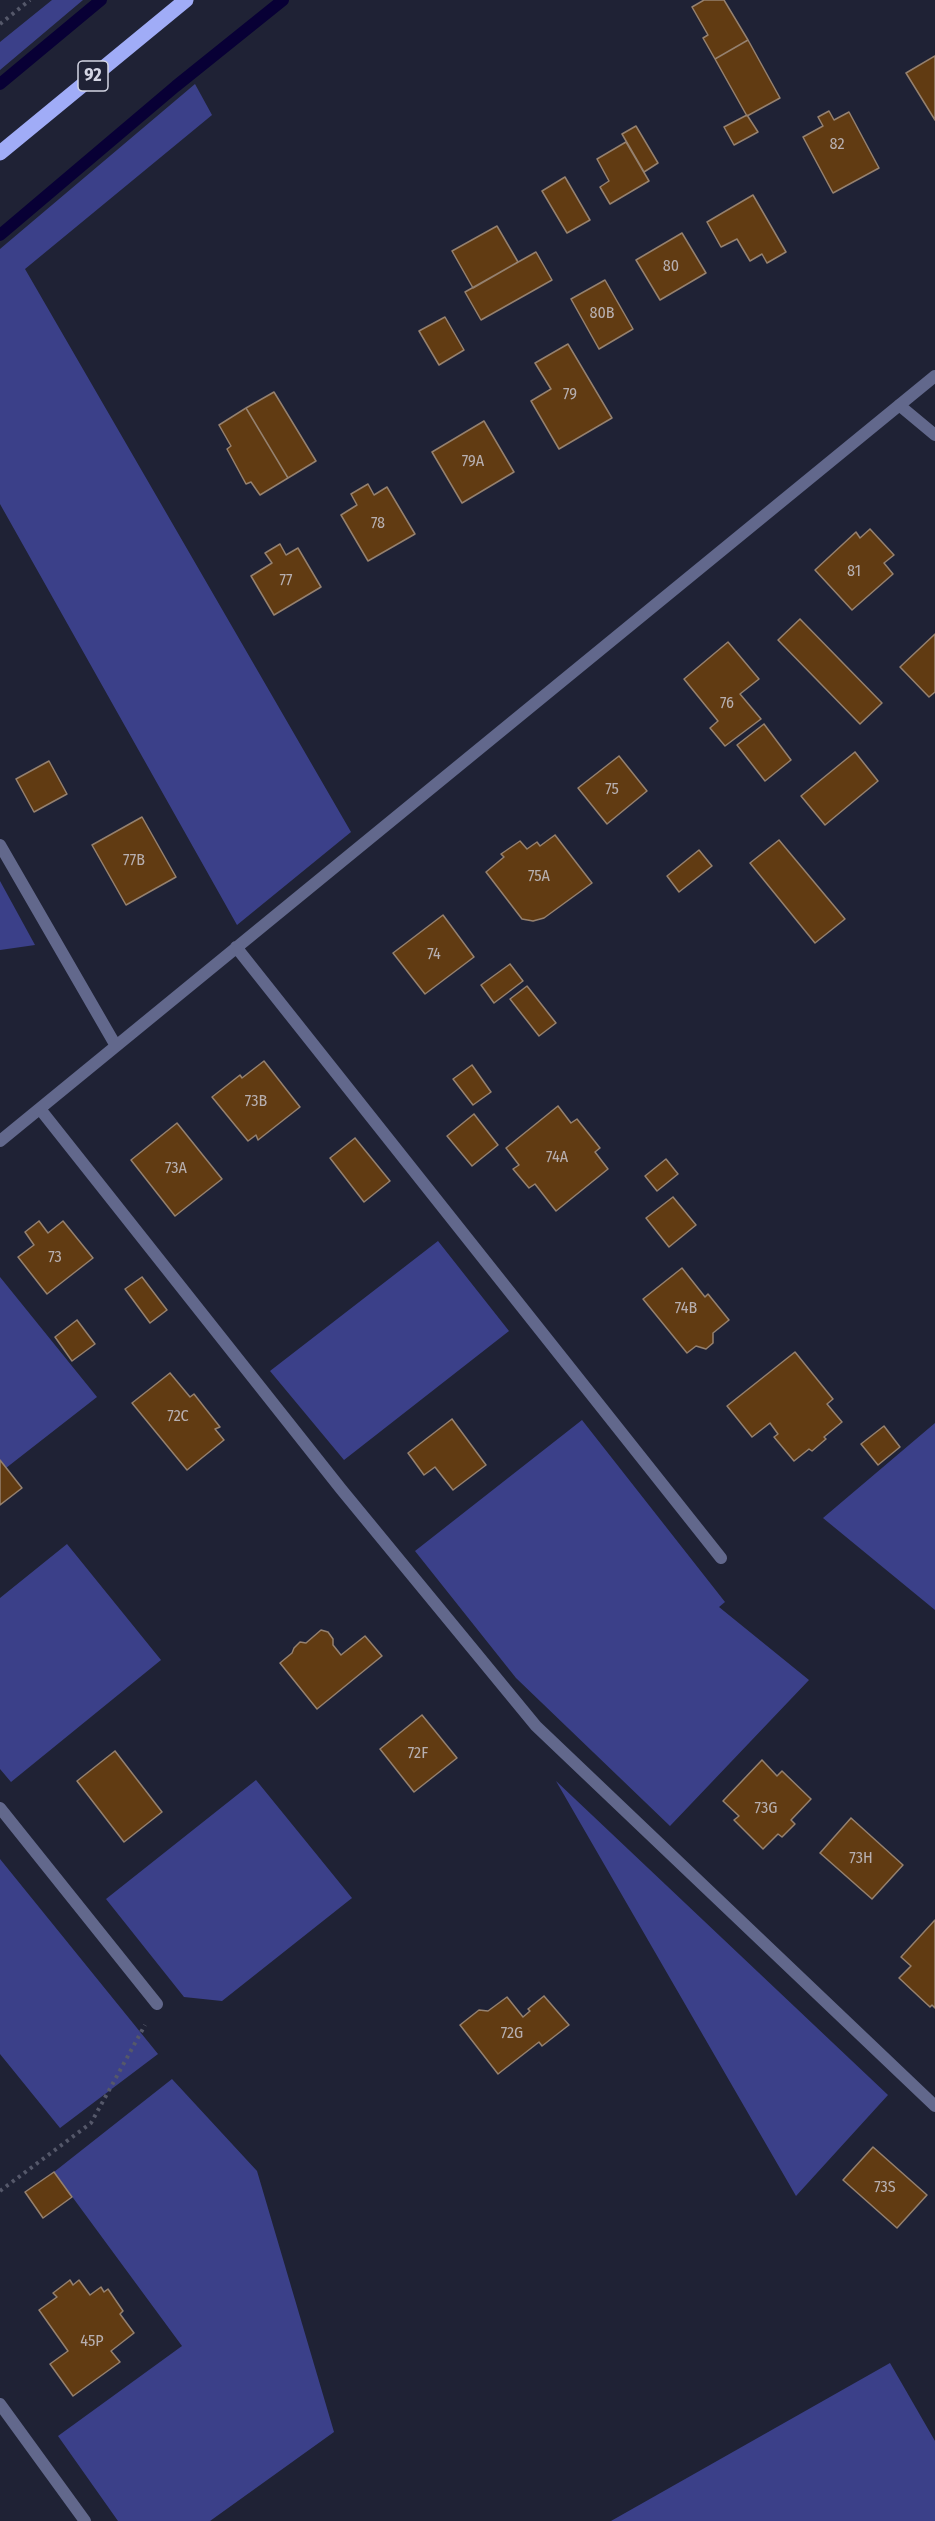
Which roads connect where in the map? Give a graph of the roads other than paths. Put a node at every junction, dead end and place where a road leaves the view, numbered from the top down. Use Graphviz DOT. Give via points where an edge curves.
graph roads {
  1 [pos="186,0"];
  2 [pos="0,153"];
  3 [pos="935,376"];
  4 [pos="899,405"];
  5 [pos="935,435"];
  6 [pos="0,845"];
  7 [pos="236,947"];
  8 [pos="116,1046"];
  9 [pos="40,1109"];
  10 [pos="0,1141"];
  11 [pos="721,1558"];
  12 [pos="0,1808"];
  13 [pos="157,2004"];
  14 [pos="935,2106"];
  15 [pos="0,2404"];
  16 [pos="85,2521"];
  1 -- 2 [label="main road, 92"];
  3 -- 4 [label="street"];
  4 -- 5 [label="street"];
  4 -- 7 [label="street"];
  6 -- 8 [label="street"];
  7 -- 8 [label="street"];
  7 -- 11 [label="street"];
  8 -- 9 [label="street"];
  9 -- 10 [label="street"];
  9 -- 14 [label="street" via="340,1489 536,1726"];
  12 -- 13 [label="street"];
  15 -- 16 [label="street"];
}
